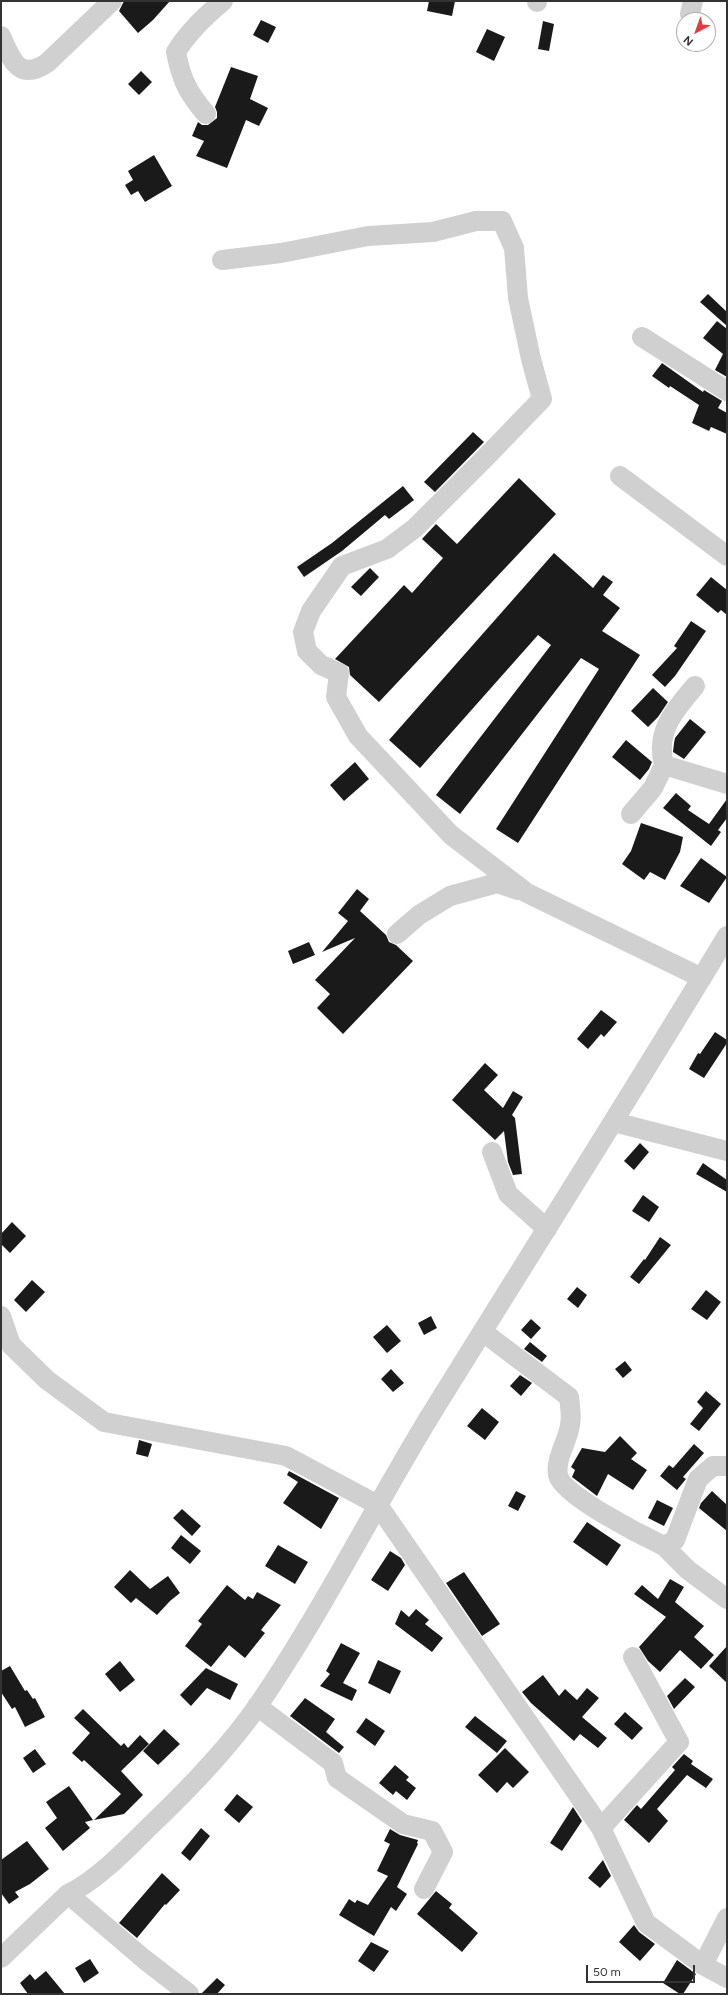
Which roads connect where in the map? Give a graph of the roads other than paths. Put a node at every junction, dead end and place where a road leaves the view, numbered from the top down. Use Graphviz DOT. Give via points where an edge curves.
graph roads {
  1 [pos="112,1"];
  2 [pos="223,1"];
  3 [pos="1,36"];
  4 [pos="206,114"];
  5 [pos="222,260"];
  6 [pos="642,337"];
  7 [pos="727,391"];
  8 [pos="620,476"];
  9 [pos="727,556"];
  10 [pos="695,686"];
  11 [pos="664,765"];
  12 [pos="727,784"];
  13 [pos="631,814"];
  14 [pos="527,893"];
  15 [pos="397,934"];
  16 [pos="727,936"];
  17 [pos="702,978"];
  18 [pos="614,1122"];
  19 [pos="727,1151"];
  20 [pos="492,1152"];
  21 [pos="548,1229"];
  22 [pos="1,1316"];
  23 [pos="483,1332"];
  24 [pos="727,1466"];
  25 [pos="378,1505"];
  26 [pos="664,1546"];
  27 [pos="727,1598"];
  28 [pos="632,1657"];
  29 [pos="257,1706"];
  30 [pos="601,1828"];
  31 [pos="424,1889"];
  32 [pos="68,1894"];
  33 [pos="727,1918"];
  34 [pos="1,1958"];
  35 [pos="703,1965"];
  36 [pos="727,1978"];
  37 [pos="189,1994"];
  1 -- 3 [label="street" via="37,70 24,70 18,66 11,58"];
  2 -- 4 [label="street" via="199,22 176,52 180,74 188,91"];
  5 -- 14 [label="street" via="281,253 368,236 433,232 476,221 502,221 514,248 518,298 542,399 415,528 387,549 342,566 311,611 303,632 307,651 321,665 339,673 336,697 358,736 451,835"];
  6 -- 7 [label="street"];
  8 -- 9 [label="street"];
  10 -- 11 [label="street" via="673,713 663,736 661,754"];
  11 -- 12 [label="street"];
  11 -- 13 [label="street" via="653,788"];
  14 -- 15 [label="street" via="497,883 474,888 450,896 419,915"];
  14 -- 17 [label="street"];
  16 -- 17 [label="street"];
  17 -- 18 [label="street"];
  18 -- 19 [label="street"];
  18 -- 21 [label="street"];
  20 -- 21 [label="street" via="508,1194"];
  21 -- 23 [label="street"];
  22 -- 25 [label="street" via="11,1346 47,1380 104,1422 286,1456"];
  23 -- 25 [label="street"];
  23 -- 26 [label="street" via="569,1397 570,1425 559,1462 558,1476 564,1485 636,1533"];
  24 -- 26 [label="street" via="713,1466 698,1479 675,1540"];
  25 -- 29 [label="street" via="293,1652"];
  25 -- 30 [label="street"];
  26 -- 27 [label="street" via="688,1570"];
  28 -- 30 [label="street" via="679,1742"];
  29 -- 31 [label="street" via="333,1763 337,1778 403,1824 432,1831 443,1852"];
  29 -- 32 [label="street" via="228,1744 187,1790 131,1845 81,1888"];
  30 -- 35 [label="street" via="646,1923"];
  32 -- 34 [label="street"];
  32 -- 37 [label="street"];
  33 -- 35 [label="street"];
  35 -- 36 [label="street"];
}
